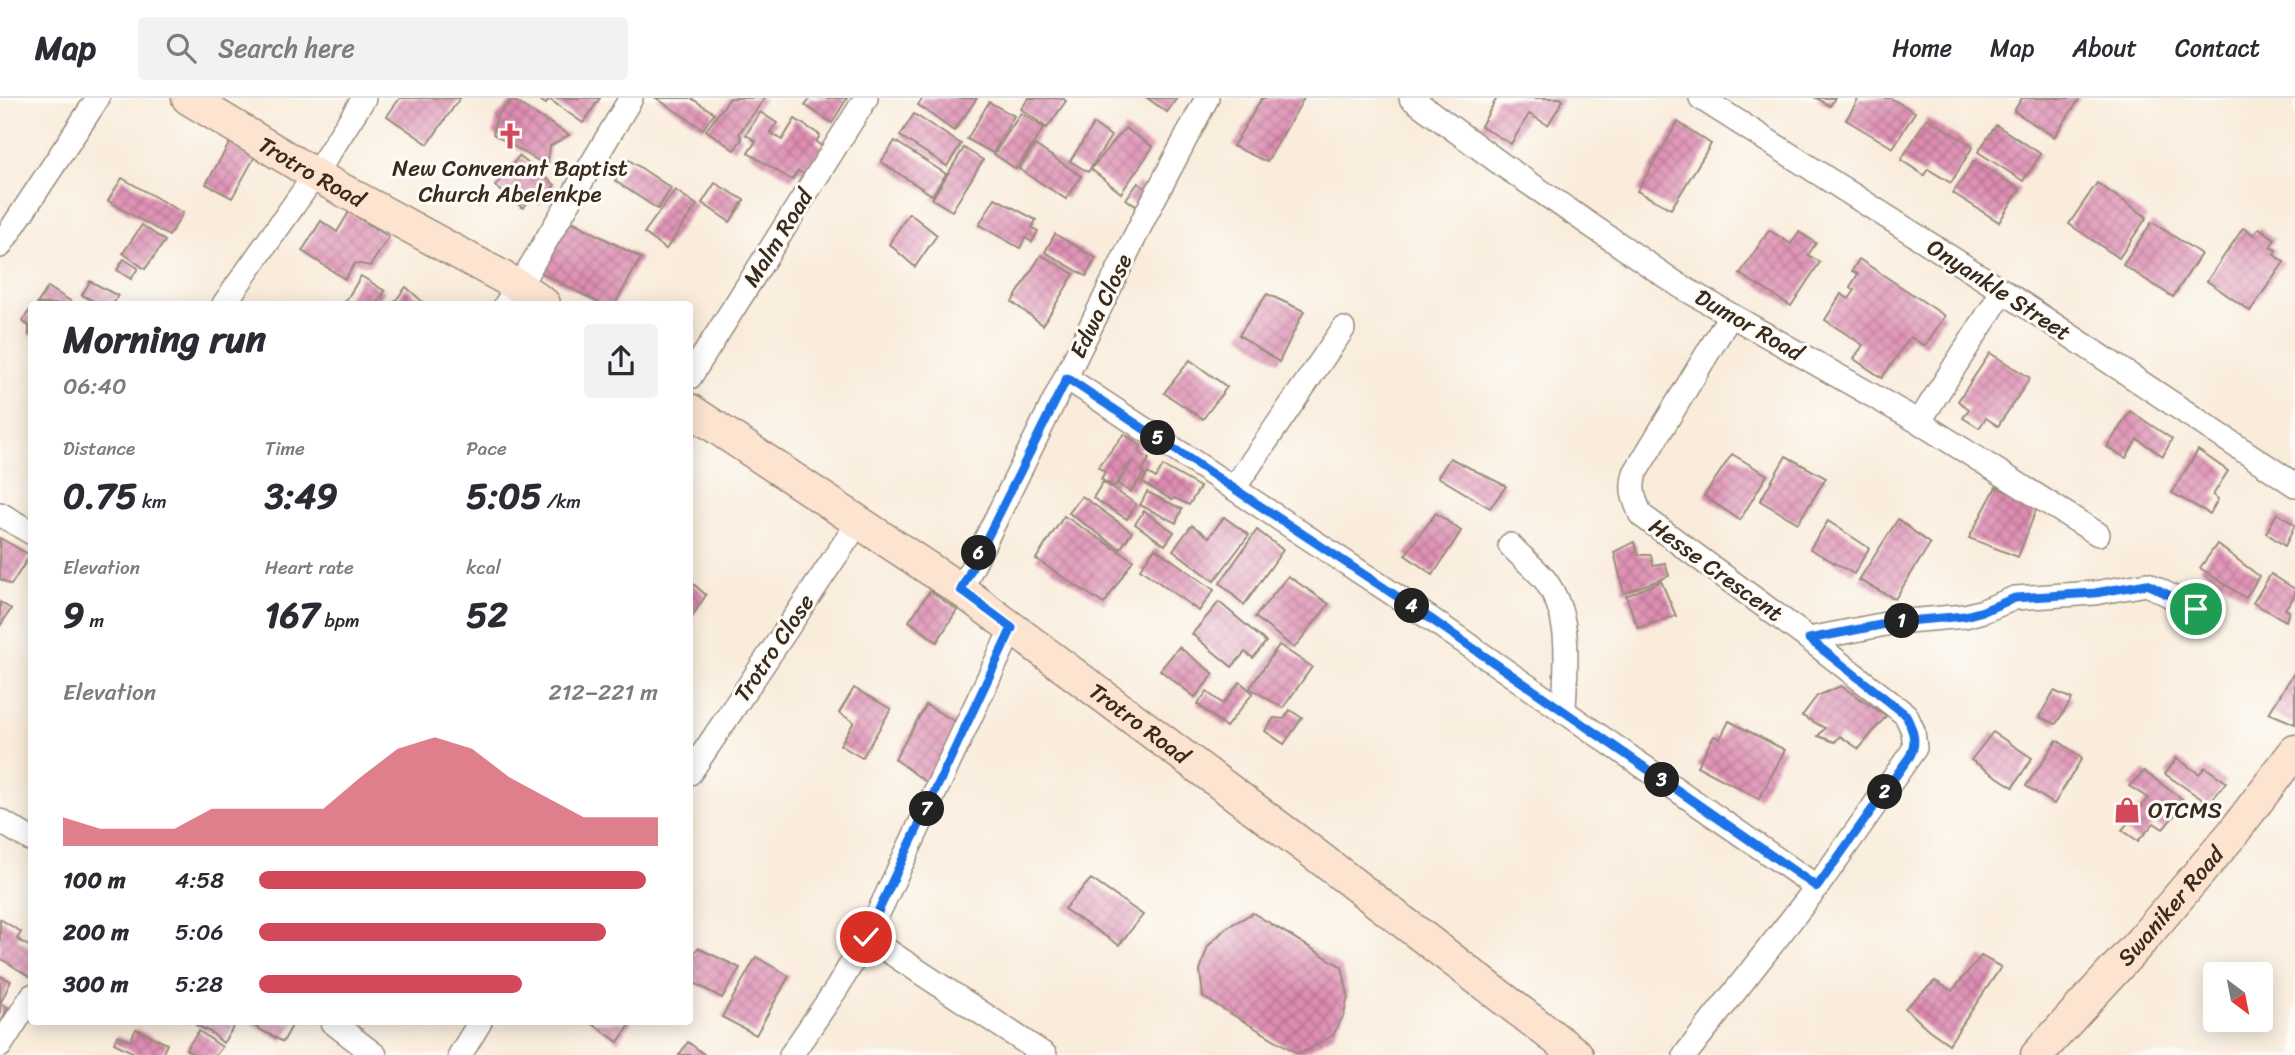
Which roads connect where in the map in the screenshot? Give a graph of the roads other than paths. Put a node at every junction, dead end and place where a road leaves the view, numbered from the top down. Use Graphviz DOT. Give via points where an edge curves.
graph roads {
  1 [pos="99,98"];
  2 [pos="188,98"];
  3 [pos="364,98"];
  4 [pos="631,98"];
  5 [pos="866,98"];
  6 [pos="1207,98"];
  7 [pos="1411,98"];
  8 [pos="1701,98"];
  9 [pos="315,175"];
  10 [pos="0,246"];
  11 [pos="2003,291"];
  12 [pos="512,295"];
  13 [pos="226,301"];
  14 [pos="533,301"];
  15 [pos="1730,316"];
  16 [pos="1343,329"];
  17 [pos="693,372"];
  18 [pos="1067,378"];
  19 [pos="693,412"];
  20 [pos="1919,422"];
  21 [pos="2295,485"];
  22 [pos="1234,488"];
  23 [pos="0,514"];
  24 [pos="858,523"];
  25 [pos="28,531"];
  26 [pos="2098,534"];
  27 [pos="1510,545"];
  28 [pos="961,590"];
  29 [pos="2196,609"];
  30 [pos="1012,628"];
  31 [pos="1809,639"];
  32 [pos="1564,712"];
  33 [pos="2295,751"];
  34 [pos="693,769"];
  35 [pos="0,821"];
  36 [pos="28,838"];
  37 [pos="1817,887"];
  38 [pos="866,937"];
  39 [pos="28,1002"];
  40 [pos="336,1025"];
  41 [pos="478,1025"];
  42 [pos="0,1046"];
  43 [pos="801,1052"];
  44 [pos="375,1055"];
  45 [pos="460,1055"];
  46 [pos="1045,1055"];
  47 [pos="1577,1055"];
  48 [pos="1685,1055"];
  49 [pos="2037,1055"];
  1 -- 10 [label="street"];
  2 -- 9 [label="street, Trotro Road"];
  3 -- 9 [label="street"];
  4 -- 12 [label="street"];
  5 -- 17 [label="street, Malm Road"];
  6 -- 18 [label="street, Edwa Close"];
  7 -- 15 [label="street, Dumor Road" via="1515,174"];
  8 -- 11 [label="street, Onyankle Street"];
  9 -- 12 [label="street, Trotro Road"];
  9 -- 13 [label="street"];
  11 -- 20 [label="street"];
  11 -- 21 [label="street, Onyankle Street"];
  12 -- 14 [label="street, Trotro Road"];
  15 -- 20 [label="street, Dumor Road"];
  15 -- 31 [label="street, Hesse Crescent" via="1635,473 1631,487 1641,514"];
  16 -- 22 [label="street"];
  18 -- 22 [label="street"];
  18 -- 28 [label="street, Edwa Close"];
  19 -- 24 [label="street, Trotro Road"];
  20 -- 26 [label="street, Dumor Road"];
  22 -- 32 [label="street"];
  23 -- 25 [label="street"];
  24 -- 28 [label="street, Trotro Road"];
  24 -- 34 [label="street, Trotro Close"];
  27 -- 32 [label="street" via="1545,580 1560,608 1566,628"];
  28 -- 30 [label="street, Trotro Road"];
  29 -- 31 [label="street" via="2147,584 2015,598 1965,616 1896,622"];
  30 -- 38 [label="street"];
  30 -- 47 [label="street, Trotro Road"];
  31 -- 37 [label="street, Hesse Crescent" via="1906,715 1915,742 1910,756"];
  32 -- 37 [label="street"];
  33 -- 49 [label="street, Swaniker Road" via="2233,833"];
  35 -- 36 [label="street"];
  37 -- 48 [label="street, Hesse Crescent"];
  38 -- 43 [label="street"];
  38 -- 46 [label="street"];
  39 -- 42 [label="street"];
  40 -- 44 [label="street"];
  41 -- 45 [label="street"];
}
